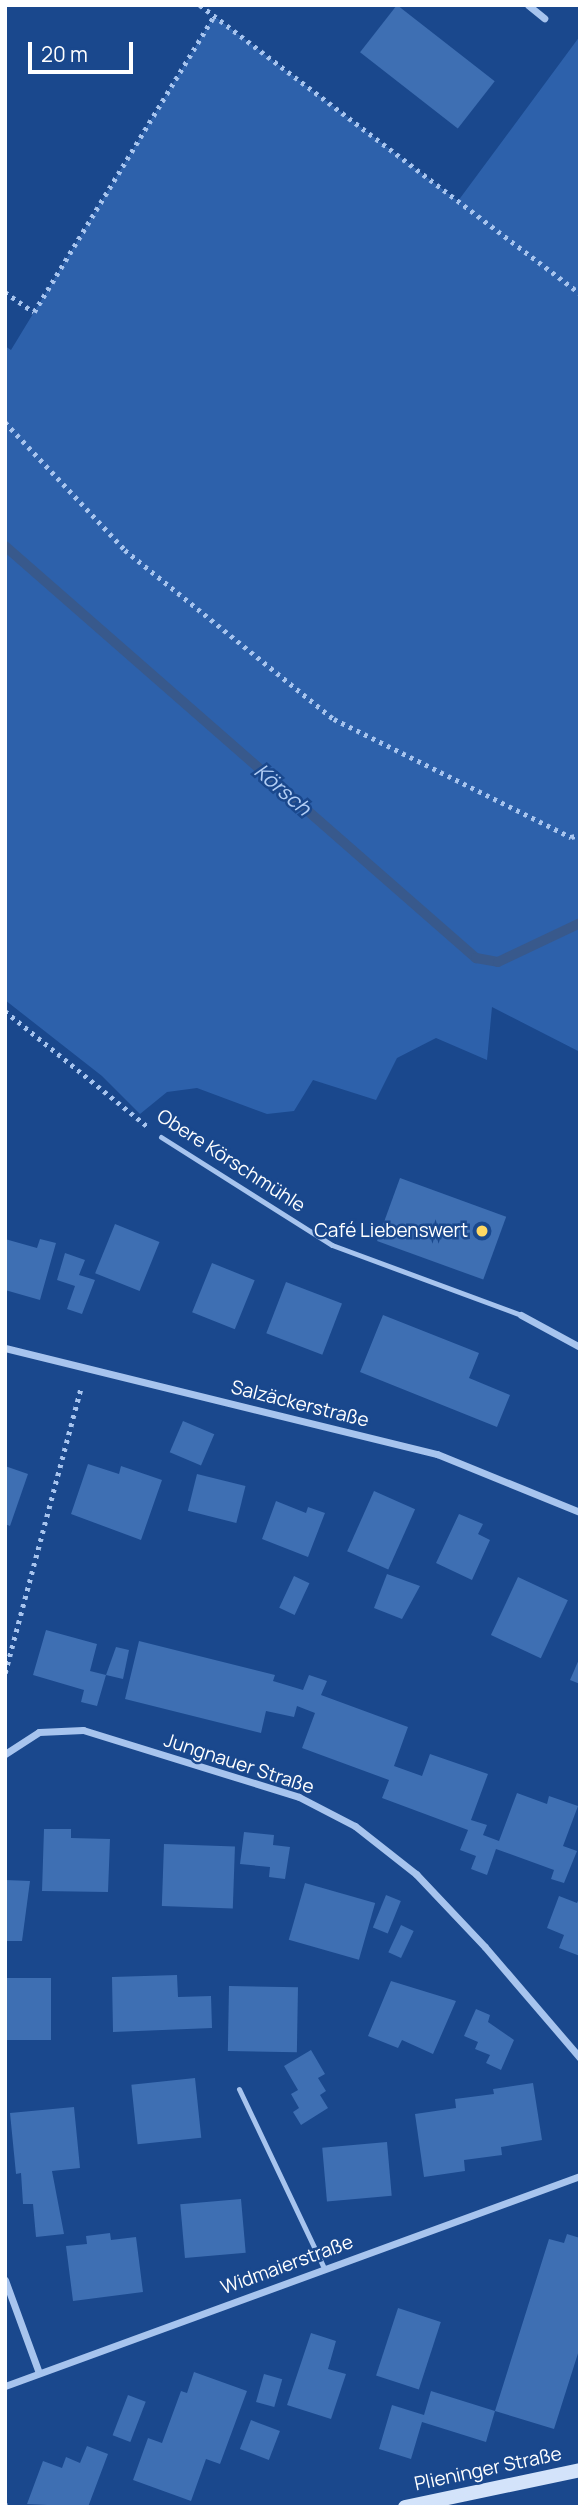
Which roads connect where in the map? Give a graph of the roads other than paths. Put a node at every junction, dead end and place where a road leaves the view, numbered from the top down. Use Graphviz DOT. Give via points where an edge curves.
graph roads {
  1 [pos="528,5"];
  2 [pos="544,18"];
  3 [pos="161,1137"];
  4 [pos="520,1315"];
  5 [pos="580,1347"];
  6 [pos="5,1348"];
  7 [pos="580,1511"];
  8 [pos="5,1754"];
  9 [pos="580,2058"];
  10 [pos="239,2089"];
  11 [pos="580,2176"];
  12 [pos="324,2268"];
  13 [pos="5,2280"];
  14 [pos="39,2373"];
  15 [pos="5,2386"];
  16 [pos="580,2470"];
  17 [pos="405,2507"];
  1 -- 2 [label="street"];
  3 -- 4 [label="lane, Obere Körschmühle" via="332,1245"];
  4 -- 5 [label="street, Obere Körschmühle"];
  6 -- 7 [label="street, Salzäckerstraße" via="437,1454"];
  8 -- 9 [label="street, Jungnauer Straße" via="39,1731 83,1730 299,1797 355,1826 416,1874"];
  10 -- 12 [label="lane"];
  11 -- 12 [label="street, Widmaierstraße"];
  12 -- 14 [label="street, Widmaierstraße"];
  13 -- 14 [label="street"];
  14 -- 15 [label="street, Widmaierstraße"];
  16 -- 17 [label="main road, Plieninger Straße"];
}
